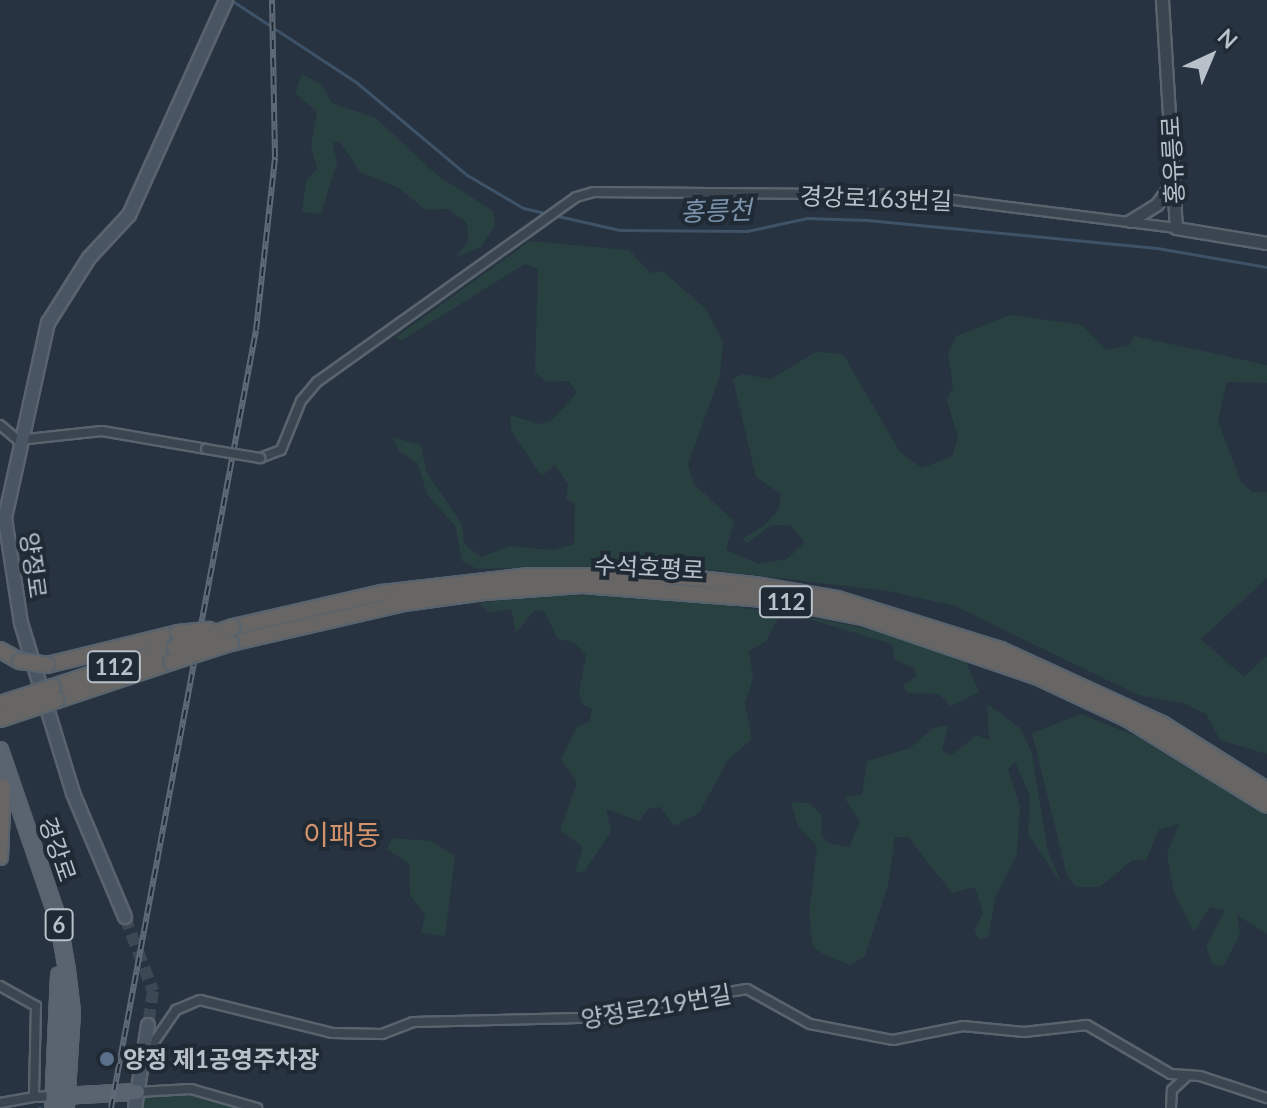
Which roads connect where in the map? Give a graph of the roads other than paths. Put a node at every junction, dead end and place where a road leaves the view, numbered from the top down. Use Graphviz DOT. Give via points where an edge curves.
graph roads {
  1 [pos="1162,0"];
  2 [pos="223,6"];
  3 [pos="1173,182"];
  4 [pos="1130,221"];
  5 [pos="1176,228"];
  6 [pos="1267,243"];
  7 [pos="0,425"];
  8 [pos="18,440"];
  9 [pos="175,648"];
  10 [pos="0,650"];
  11 [pos="55,694"];
  12 [pos="0,704"];
  13 [pos="0,719"];
  14 [pos="0,750"];
  15 [pos="1,783"];
  16 [pos="1267,790"];
  17 [pos="1267,805"];
  18 [pos="0,857"];
  19 [pos="125,917"];
  20 [pos="0,986"];
  21 [pos="148,1025"];
  22 [pos="142,1058"];
  23 [pos="1188,1075"];
  24 [pos="137,1092"];
  25 [pos="34,1097"];
  26 [pos="1267,1098"];
  27 [pos="60,1102"];
  28 [pos="0,1103"];
  29 [pos="135,1108"];
  30 [pos="257,1108"];
  31 [pos="1171,1108"];
  1 -- 3 [label="street, 홍유릉로"];
  2 -- 8 [label="main road, 양정로" via="129,215 89,258 48,323"];
  3 -- 4 [label="street" via="1157,204"];
  3 -- 5 [label="street, 홍유릉로"];
  4 -- 5 [label="street, 경강로163번길"];
  4 -- 8 [label="street, 경강로163번길, bridge" via="914,195 576,197 317,382 301,401 281,450 260,458 102,431"];
  5 -- 6 [label="street, 홍유릉로"];
  7 -- 8 [label="street"];
  8 -- 19 [label="main road, 양정로" via="5,518 9,575 73,793"];
  9 -- 10 [label="highway, bridge" via="47,665 20,661"];
  9 -- 11 [label="highway, 수석호평로 / 112"];
  9 -- 16 [label="highway, 수석호평로 / 112, bridge" via="233,627 382,593 529,576 681,577 837,599 923,622 1073,680 1162,724"];
  9 -- 17 [label="highway, 수석호평로 / 112, bridge" via="404,603 582,585 776,600 863,617 1038,677 1128,719"];
  11 -- 12 [label="highway, 수석호평로 / 112, bridge"];
  11 -- 13 [label="highway, 수석호평로 / 112, bridge"];
  14 -- 27 [label="main road, 경강로 / 6" via="58,919 72,1012"];
  15 -- 18 [label="highway"];
  15 -- 27 [label="main road, 경강로 / 6" via="54,941"];
  20 -- 25 [label="street" via="38,1009"];
  21 -- 22 [label="main road"];
  22 -- 23 [label="street, 양정로219번길" via="176,1010 200,1000 332,1033 382,1034 413,1022 620,1017 655,1004 747,989 762,992 810,1024 893,1040 963,1026 1024,1032 1072,1022 1171,1074"];
  22 -- 24 [label="main road"];
  23 -- 26 [label="street, 양정로219번길"];
  23 -- 31 [label="street" via="1172,1090"];
  24 -- 27 [label="main road"];
  24 -- 29 [label="main road"];
  24 -- 30 [label="street" via="191,1089"];
  25 -- 27 [label="street"];
  25 -- 28 [label="street"];
}
